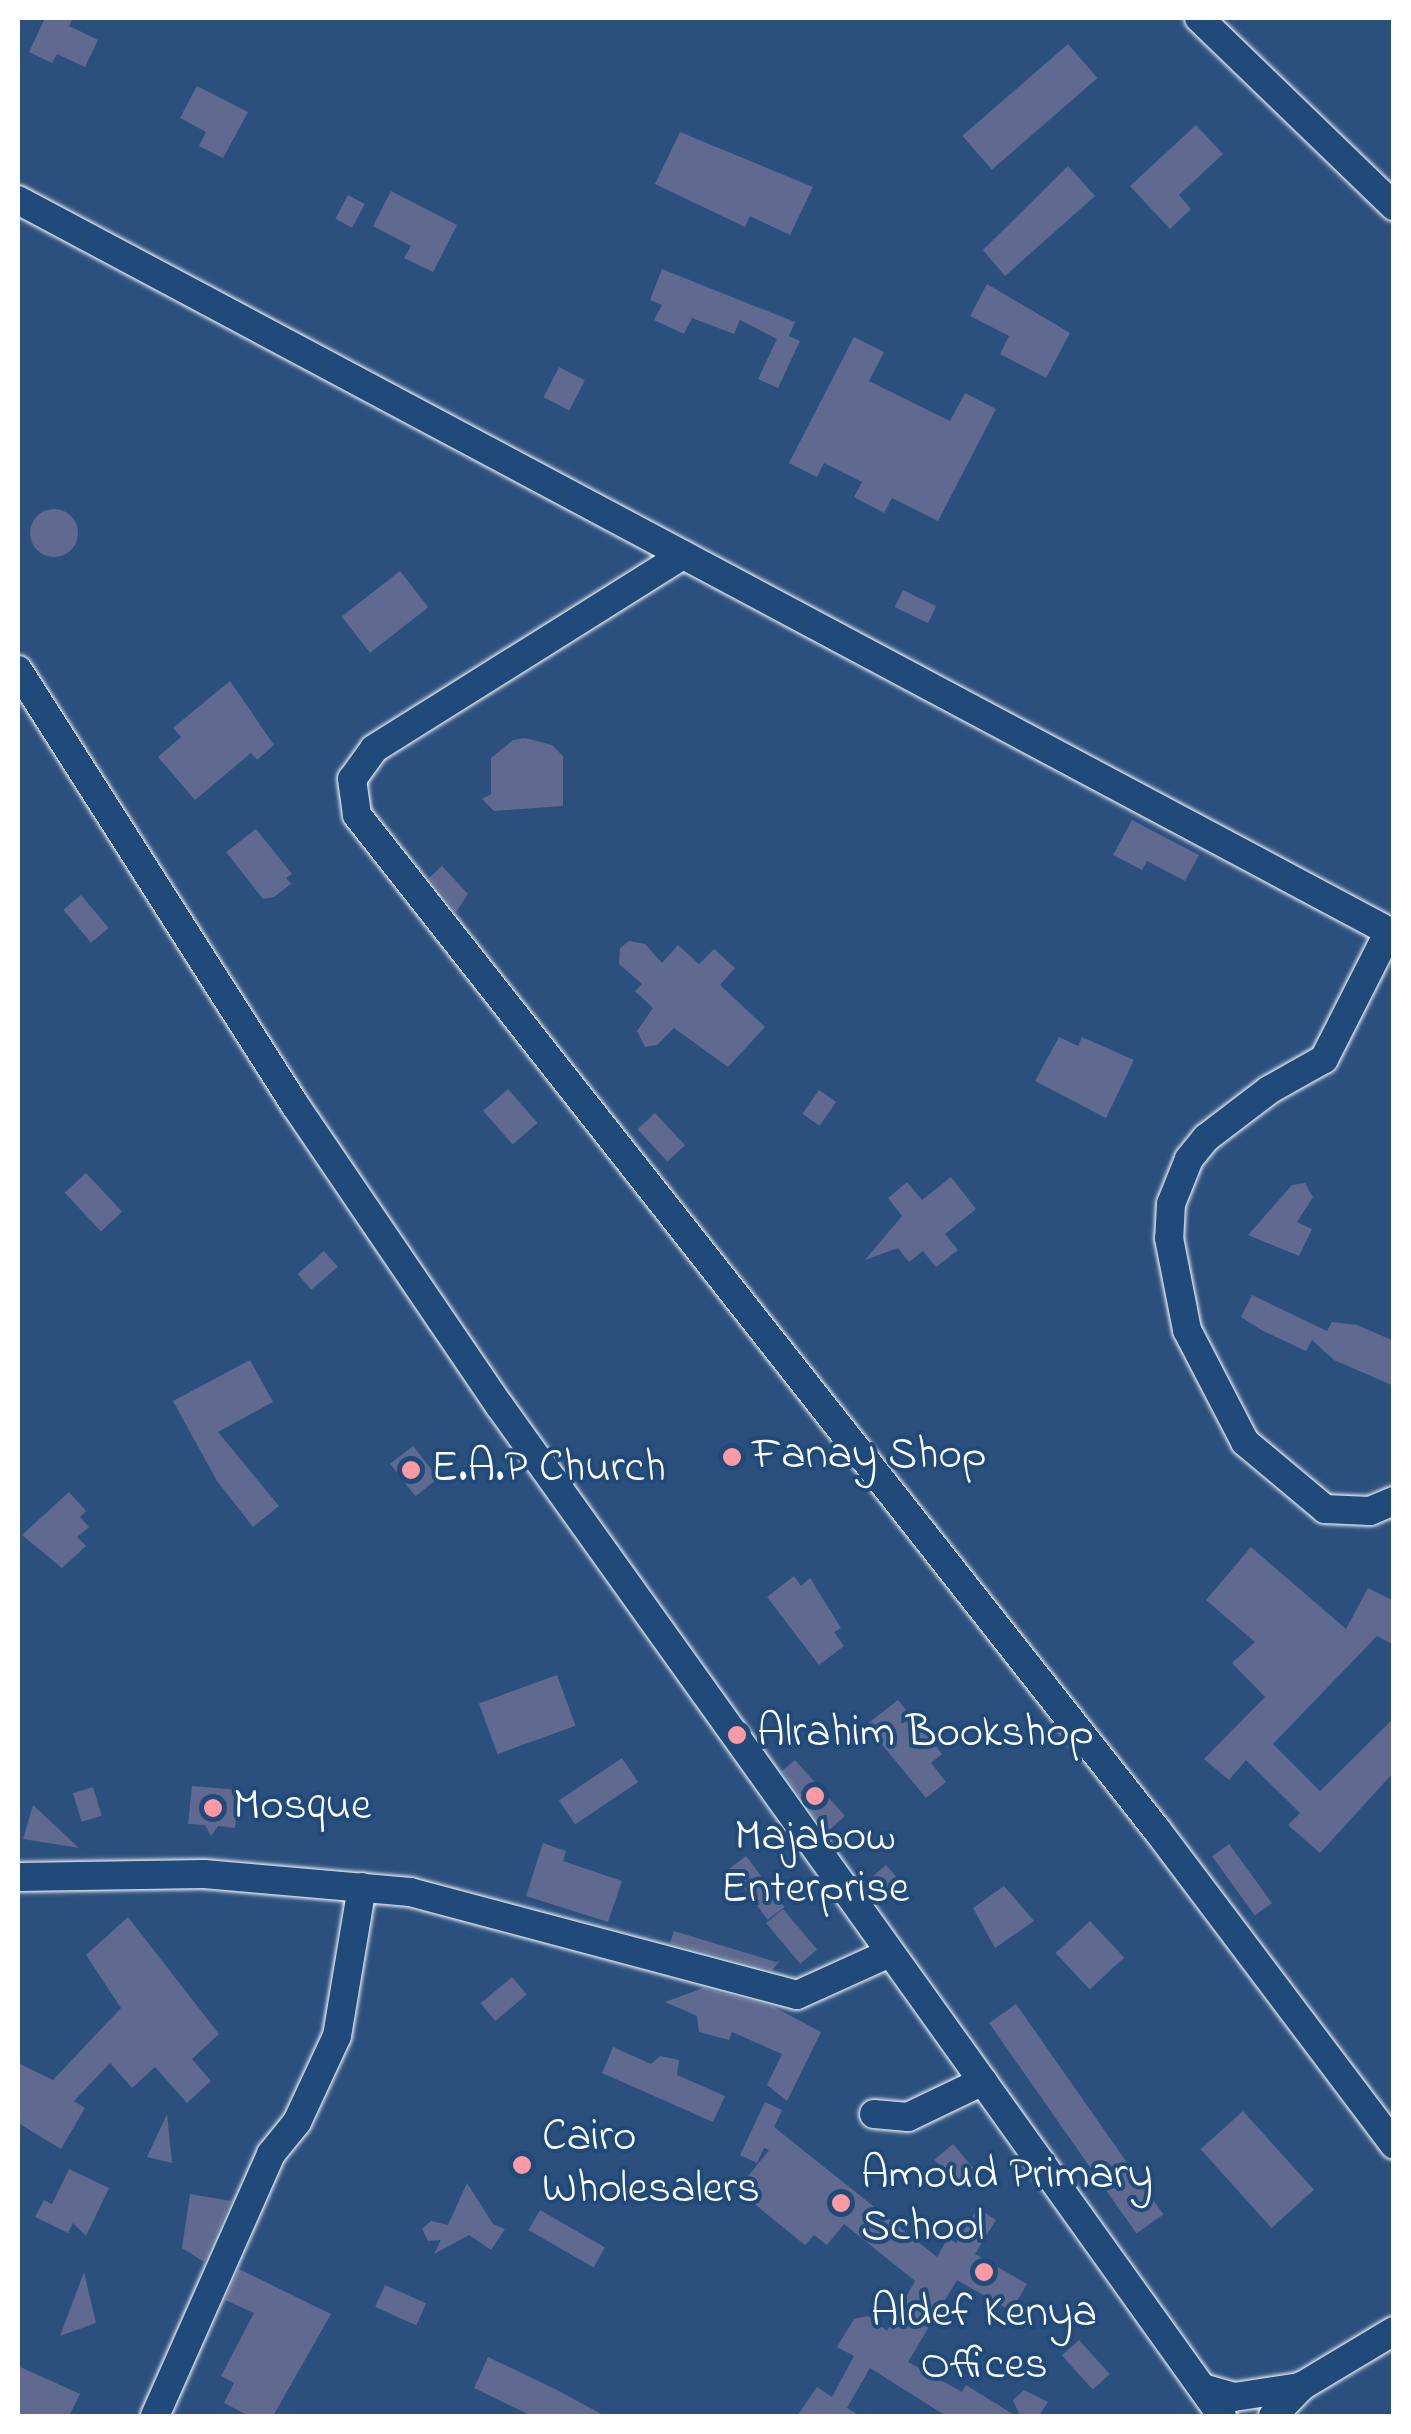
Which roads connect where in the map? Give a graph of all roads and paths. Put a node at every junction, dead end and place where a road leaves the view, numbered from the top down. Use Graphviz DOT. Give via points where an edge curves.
graph roads {
  1 [pos="1200,18"];
  2 [pos="18,200"];
  3 [pos="1394,206"];
  4 [pos="683,555"];
  5 [pos="18,670"];
  6 [pos="1391,932"];
  7 [pos="1394,1501"];
  8 [pos="20,1884"];
  9 [pos="362,1888"];
  10 [pos="888,1954"];
  11 [pos="983,2081"];
  12 [pos="874,2114"];
  13 [pos="1394,2144"];
  14 [pos="1394,2332"];
  15 [pos="1302,2386"];
  16 [pos="1206,2389"];
  17 [pos="155,2416"];
  18 [pos="1222,2416"];
  19 [pos="1273,2416"];
  1 -- 3 [label="street"];
  2 -- 4 [label="street"];
  4 -- 6 [label="street"];
  4 -- 13 [label="street" via="374,749 352,779 357,815 1157,1830"];
  5 -- 10 [label="street" via="317,1136"];
  6 -- 7 [label="street" via="1324,1059 1269,1090 1189,1159 1171,1204 1168,1238 1187,1330 1245,1442 1325,1509 1358,1512"];
  8 -- 9 [label="street" via="204,1874"];
  9 -- 10 [label="street" via="480,1909 797,1995"];
  9 -- 17 [label="street" via="337,2036 297,2122 271,2154"];
  10 -- 11 [label="street"];
  11 -- 12 [label="street" via="908,2117"];
  11 -- 16 [label="street"];
  14 -- 15 [label="street"];
  15 -- 16 [label="street" via="1234,2396"];
  15 -- 19 [label="street"];
  16 -- 18 [label="street"];
}
